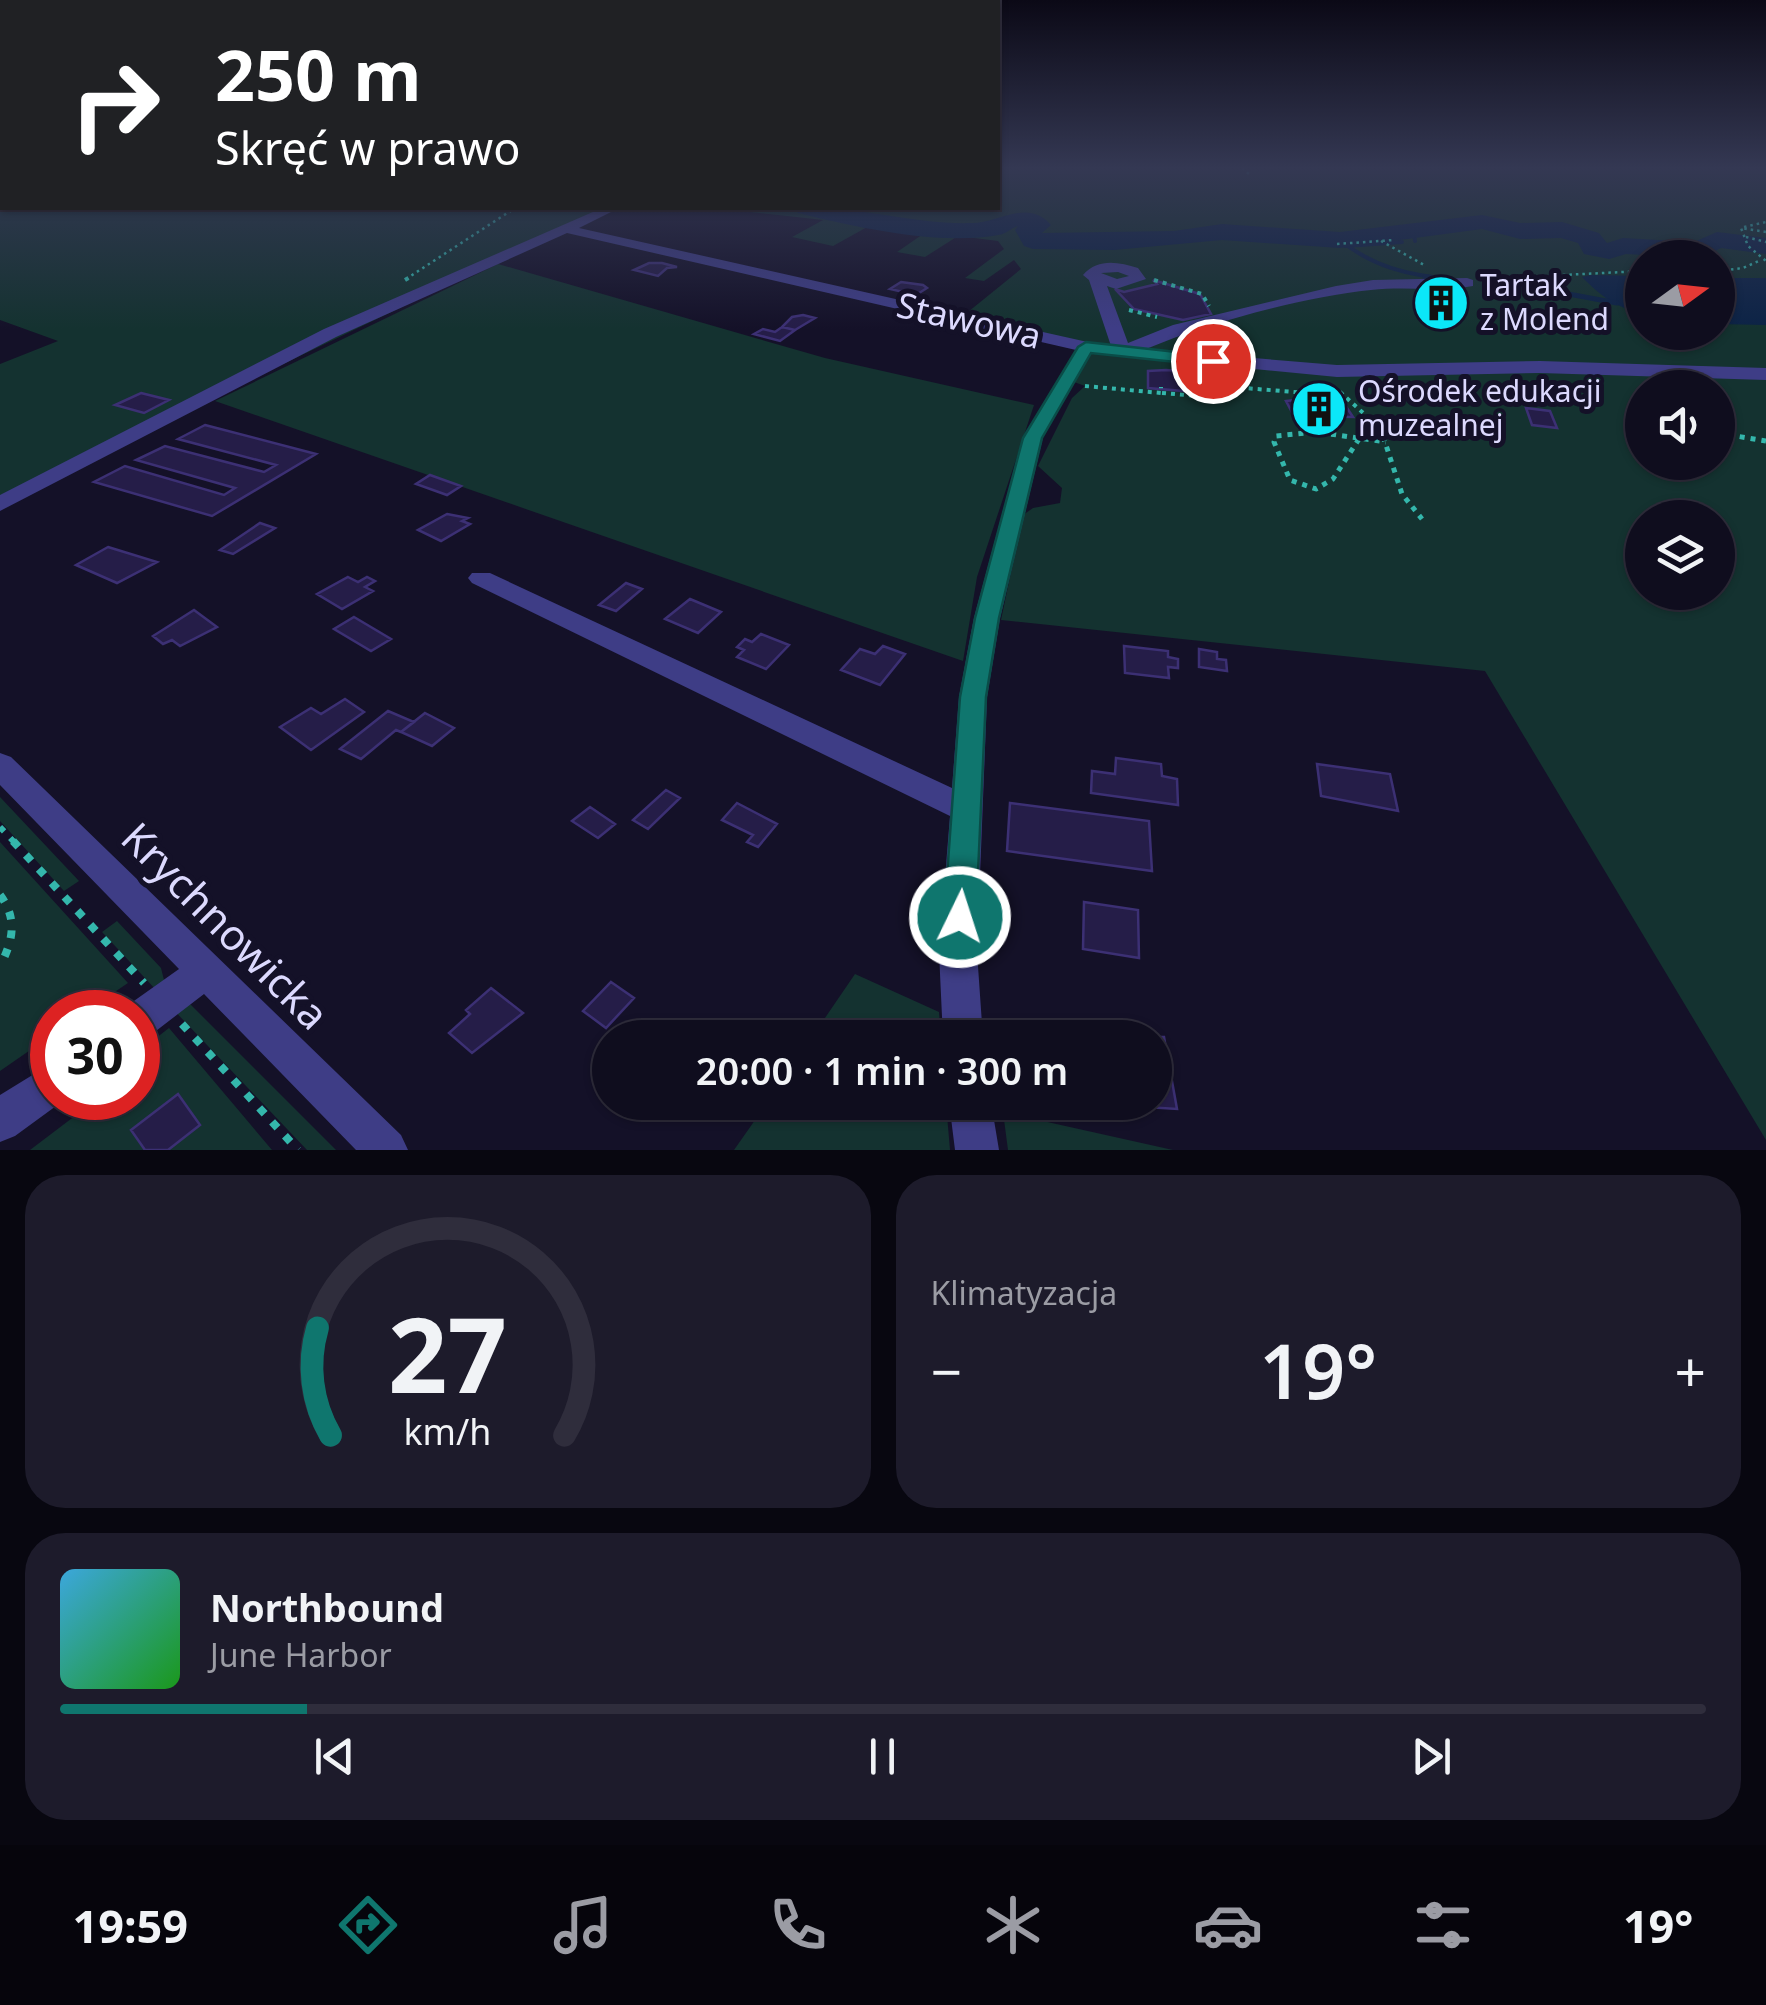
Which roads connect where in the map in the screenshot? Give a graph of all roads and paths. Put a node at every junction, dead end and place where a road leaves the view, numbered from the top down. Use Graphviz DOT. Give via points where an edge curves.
graph roads {
  1 [pos="583,222"];
  2 [pos="1766,222"];
  3 [pos="1741,228"];
  4 [pos="568,229"];
  5 [pos="1766,232"];
  6 [pos="1746,238"];
  7 [pos="1394,240"];
  8 [pos="1766,242"];
  9 [pos="1336,244"];
  10 [pos="1763,258"];
  11 [pos="1735,269"];
  12 [pos="1625,272"];
  13 [pos="1138,275"];
  14 [pos="1464,283"];
  15 [pos="1106,304"];
  16 [pos="1219,321"];
  17 [pos="1194,326"];
  18 [pos="1086,347"];
  19 [pos="1122,352"];
  20 [pos="1766,374"];
  21 [pos="1077,388"];
  22 [pos="1321,389"];
  23 [pos="1340,392"];
  24 [pos="1735,436"];
  25 [pos="1359,440"];
  26 [pos="1766,441"];
  27 [pos="1386,442"];
  28 [pos="0,504"];
  29 [pos="1422,519"];
  30 [pos="481,578"];
  31 [pos="0,765"];
  32 [pos="967,810"];
  33 [pos="0,895"];
  34 [pos="0,966"];
  35 [pos="206,971"];
  36 [pos="160,1005"];
  37 [pos="962,1020"];
  38 [pos="30,1099"];
  39 [pos="0,1120"];
  40 [pos="972,1120"];
  41 [pos="386,1150"];
  42 [pos="976,1150"];
  1 -- 4 [label="street"];
  2 -- 3 [label="path"];
  3 -- 5 [label="path"];
  3 -- 6 [label="path"];
  4 -- 18 [label="street, Stawowa"];
  4 -- 28 [label="street" via="330,334"];
  6 -- 8 [label="path"];
  6 -- 10 [label="path"];
  7 -- 9 [label="path"];
  10 -- 11 [label="path"];
  12 -- 14 [label="path"];
  13 -- 15 [label="street" via="1104,267 1091,273"];
  13 -- 16 [label="path" via="1202,294"];
  14 -- 16 [label="street" via="1367,286"];
  15 -- 17 [label="path"];
  15 -- 19 [label="street"];
  16 -- 17 [label="street"];
  17 -- 19 [label="street"];
  18 -- 19 [label="street"];
  18 -- 32 [label="street, Stawowa" via="1033,438 1010,520 973,697"];
  19 -- 20 [label="street" via="1350,372 1540,367"];
  21 -- 22 [label="path" via="1232,399 1232,387"];
  23 -- 27 [label="path"];
  24 -- 26 [label="path"];
  25 -- 25 [label="path" via="1296,432 1274,442 1290,480 1308,488 1336,479"];
  25 -- 27 [label="path"];
  27 -- 29 [label="path" via="1402,494"];
  30 -- 32 [label="street"];
  31 -- 35 [label="street, Krychnowicka"];
  32 -- 37 [label="street, Stawowa" via="958,952"];
  33 -- 34 [label="path" via="12,907 12,942"];
  35 -- 36 [label="street"];
  35 -- 41 [label="street, Krychnowicka"];
  38 -- 39 [label="street"];
  40 -- 42 [label="street"];
}
